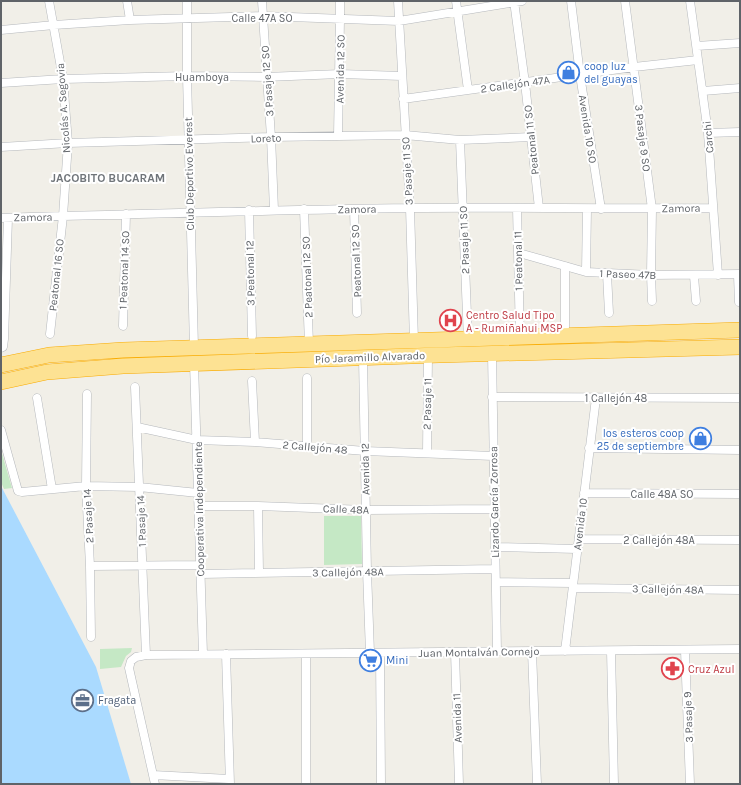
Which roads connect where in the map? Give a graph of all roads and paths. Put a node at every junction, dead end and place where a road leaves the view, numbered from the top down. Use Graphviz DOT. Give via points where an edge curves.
graph roads {
  1 [pos="49,1"];
  2 [pos="127,1"];
  3 [pos="187,1"];
  4 [pos="262,1"];
  5 [pos="340,1"];
  6 [pos="398,1"];
  7 [pos="456,1"];
  8 [pos="517,1"];
  9 [pos="571,1"];
  10 [pos="625,1"];
  11 [pos="690,1"];
  12 [pos="458,12"];
  13 [pos="263,16"];
  14 [pos="187,19"];
  15 [pos="340,19"];
  16 [pos="130,20"];
  17 [pos="399,21"];
  18 [pos="54,25"];
  19 [pos="1,30"];
  20 [pos="740,43"];
  21 [pos="697,46"];
  22 [pos="698,60"];
  23 [pos="634,68"];
  24 [pos="340,74"];
  25 [pos="580,75"];
  26 [pos="187,76"];
  27 [pos="402,76"];
  28 [pos="266,77"];
  29 [pos="64,79"];
  30 [pos="1,83"];
  31 [pos="525,83"];
  32 [pos="740,88"];
  33 [pos="468,90"];
  34 [pos="703,91"];
  35 [pos="403,99"];
  36 [pos="740,132"];
  37 [pos="708,133"];
  38 [pos="338,136"];
  39 [pos="405,136"];
  40 [pos="271,137"];
  41 [pos="532,137"];
  42 [pos="189,140"];
  43 [pos="460,140"];
  44 [pos="68,143"];
  45 [pos="1,147"];
  46 [pos="410,208"];
  47 [pos="463,208"];
  48 [pos="517,208"];
  49 [pos="539,208"];
  50 [pos="712,208"];
  51 [pos="354,209"];
  52 [pos="586,209"];
  53 [pos="601,209"];
  54 [pos="652,209"];
  55 [pos="249,210"];
  56 [pos="274,210"];
  57 [pos="304,210"];
  58 [pos="190,213"];
  59 [pos="126,214"];
  60 [pos="62,216"];
  61 [pos="4,218"];
  62 [pos="519,253"];
  63 [pos="565,266"];
  64 [pos="586,272"];
  65 [pos="607,274"];
  66 [pos="739,274"];
  67 [pos="651,275"];
  68 [pos="718,275"];
  69 [pos="694,276"];
  70 [pos="652,301"];
  71 [pos="696,301"];
  72 [pos="739,302"];
  73 [pos="609,312"];
  74 [pos="357,313"];
  75 [pos="123,326"];
  76 [pos="565,327"];
  77 [pos="740,330"];
  78 [pos="50,334"];
  79 [pos="252,336"];
  80 [pos="520,338"];
  81 [pos="468,340"];
  82 [pos="414,341"];
  83 [pos="309,344"];
  84 [pos="2,347"];
  85 [pos="194,347"];
  86 [pos="740,347"];
  87 [pos="492,353"];
  88 [pos="428,355"];
  89 [pos="363,358"];
  90 [pos="194,363"];
  91 [pos="6,364"];
  92 [pos="307,378"];
  93 [pos="252,381"];
  94 [pos="1,382"];
  95 [pos="135,387"];
  96 [pos="87,394"];
  97 [pos="492,397"];
  98 [pos="37,398"];
  99 [pos="596,398"];
  100 [pos="740,398"];
  101 [pos="137,427"];
  102 [pos="1,430"];
  103 [pos="197,440"];
  104 [pos="255,442"];
  105 [pos="307,447"];
  106 [pos="590,448"];
  107 [pos="740,450"];
  108 [pos="365,451"];
  109 [pos="427,453"];
  110 [pos="494,456"];
  111 [pos="86,486"];
  112 [pos="139,487"];
  113 [pos="52,489"];
  114 [pos="198,493"];
  115 [pos="584,494"];
  116 [pos="740,494"];
  117 [pos="198,506"];
  118 [pos="258,506"];
  119 [pos="494,508"];
  120 [pos="366,510"];
  121 [pos="579,539"];
  122 [pos="740,540"];
  123 [pos="495,547"];
  124 [pos="577,549"];
  125 [pos="200,565"];
  126 [pos="90,566"];
  127 [pos="142,566"];
  128 [pos="495,569"];
  129 [pos="367,571"];
  130 [pos="259,573"];
  131 [pos="201,574"];
  132 [pos="496,582"];
  133 [pos="573,586"];
  134 [pos="740,590"];
  135 [pos="91,637"];
  136 [pos="686,650"];
  137 [pos="740,650"];
  138 [pos="565,651"];
  139 [pos="610,651"];
  140 [pos="455,652"];
  141 [pos="497,652"];
  142 [pos="532,652"];
  143 [pos="370,653"];
  144 [pos="380,653"];
  145 [pos="203,654"];
  146 [pos="226,654"];
  147 [pos="306,654"];
  148 [pos="146,655"];
  149 [pos="153,775"];
  150 [pos="230,781"];
  151 [pos="155,784"];
  152 [pos="306,784"];
  153 [pos="381,784"];
  154 [pos="459,784"];
  155 [pos="537,784"];
  156 [pos="614,784"];
  157 [pos="690,784"];
  1 -- 18 [label="street, Nicolás A. Segovia"];
  2 -- 16 [label="street"];
  3 -- 14 [label="street, Club Deportivo Everest"];
  4 -- 13 [label="street, 3 Pasaje 12 SO"];
  5 -- 15 [label="street, Avenida 12 SO"];
  6 -- 17 [label="street, 3 Pasaje 11 SO"];
  7 -- 12 [label="street"];
  8 -- 12 [label="street, Calle 47A SO"];
  8 -- 31 [label="street, Peatonal 11 SO"];
  9 -- 25 [label="street, Avenida 10 SO"];
  10 -- 23 [label="street, 3 Pasaje 9 SO"];
  11 -- 21 [label="street, Carchi"];
  12 -- 17 [label="street, Calle 47A SO"];
  12 -- 33 [label="street"];
  13 -- 14 [label="street, Calle 47A SO"];
  13 -- 15 [label="street, Calle 47A SO"];
  13 -- 28 [label="street, 3 Pasaje 12 SO"];
  14 -- 16 [label="street, Calle 47A SO"];
  14 -- 26 [label="street, Club Deportivo Everest"];
  15 -- 17 [label="street, Calle 47A SO"];
  15 -- 24 [label="street, Avenida 12 SO"];
  16 -- 18 [label="street, Calle 47A SO"];
  17 -- 27 [label="street, 3 Pasaje 11 SO"];
  18 -- 19 [label="street, Calle 47A SO"];
  18 -- 29 [label="street, Nicolás A. Segovia"];
  20 -- 21 [label="street"];
  21 -- 22 [label="street, Carchi"];
  22 -- 23 [label="street, 2 Callejón 47A"];
  22 -- 34 [label="street, Carchi"];
  23 -- 25 [label="street, 2 Callejón 47A"];
  23 -- 54 [label="street, 3 Pasaje 9 SO"];
  24 -- 27 [label="street, Huamboya"];
  24 -- 28 [label="street, Huamboya"];
  24 -- 38 [label="street, Avenida 12 SO"];
  25 -- 31 [label="street, 2 Callejón 47A"];
  25 -- 53 [label="street, Avenida 10 SO"];
  26 -- 28 [label="street, Huamboya"];
  26 -- 29 [label="street, Huamboya"];
  26 -- 42 [label="street, Club Deportivo Everest"];
  27 -- 35 [label="street, 3 Pasaje 11 SO"];
  28 -- 40 [label="street, 3 Pasaje 12 SO"];
  29 -- 30 [label="street, Huamboya"];
  29 -- 44 [label="street, Nicolás A. Segovia"];
  31 -- 33 [label="street, 2 Callejón 47A"];
  31 -- 41 [label="street, Peatonal 11 SO"];
  32 -- 34 [label="street"];
  33 -- 35 [label="street, 2 Callejón 47A"];
  34 -- 37 [label="street, Carchi"];
  35 -- 39 [label="street, 3 Pasaje 11 SO"];
  36 -- 37 [label="street"];
  37 -- 50 [label="street, Carchi"];
  38 -- 39 [label="street, Loreto"];
  38 -- 40 [label="street, Loreto"];
  39 -- 43 [label="street, Loreto"];
  39 -- 46 [label="street, 3 Pasaje 11 SO"];
  40 -- 42 [label="street, Loreto"];
  40 -- 56 [label="street, 3 Pasaje 12 SO"];
  41 -- 43 [label="street, Loreto"];
  41 -- 49 [label="street, Peatonal 11 SO"];
  42 -- 44 [label="street, Loreto"];
  42 -- 58 [label="street, Club Deportivo Everest"];
  43 -- 47 [label="street, 2 Pasaje 11 SO"];
  44 -- 45 [label="street, Loreto"];
  44 -- 60 [label="street, Nicolás A. Segovia"];
  46 -- 47 [label="street, Zamora"];
  46 -- 51 [label="street, Zamora"];
  46 -- 82 [label="street, 3 Pasaje 11 SO"];
  47 -- 48 [label="street, Zamora"];
  47 -- 81 [label="street, 2 Pasaje 11 SO"];
  48 -- 49 [label="street, Zamora"];
  48 -- 62 [label="street, 1 Peatonal 11"];
  49 -- 52 [label="street, Zamora"];
  50 -- 54 [label="street, Zamora"];
  50 -- 68 [label="street, Carchi"];
  51 -- 57 [label="street, Zamora"];
  51 -- 74 [label="street, Peatonal 12 SO"];
  52 -- 53 [label="street, Zamora"];
  52 -- 64 [label="street"];
  53 -- 54 [label="street, Zamora"];
  54 -- 67 [label="street, 3 Pasaje 9 SO"];
  55 -- 56 [label="street, Zamora"];
  55 -- 58 [label="street, Zamora"];
  55 -- 79 [label="street, 3 Peatonal 12"];
  56 -- 57 [label="street, Zamora"];
  57 -- 83 [label="street, 2 Peatonal 12 SO"];
  58 -- 59 [label="street, Zamora"];
  58 -- 85 [label="street, Club Deportivo Everest"];
  59 -- 60 [label="street, Zamora"];
  59 -- 75 [label="street, 1 Peatonal 14 SO"];
  60 -- 61 [label="street, Zamora"];
  60 -- 78 [label="street, Peatonal 16 SO"];
  61 -- 84 [label="street"];
  62 -- 63 [label="street, 1 Paseo 47B"];
  62 -- 80 [label="street, 1 Peatonal 11"];
  63 -- 64 [label="street, 1 Paseo 47B"];
  63 -- 76 [label="street"];
  64 -- 65 [label="street, 1 Paseo 47B"];
  65 -- 67 [label="street, 1 Paseo 47B"];
  65 -- 73 [label="street"];
  66 -- 68 [label="street, 1 Paseo 47B"];
  66 -- 72 [label="street"];
  67 -- 69 [label="street, 1 Paseo 47B"];
  67 -- 70 [label="street, 3 Pasaje 9 SO"];
  68 -- 69 [label="street, 1 Paseo 47B"];
  69 -- 71 [label="street"];
  77 -- 80 [label="highway, Pío Jaramillo Alvarado"];
  80 -- 81 [label="highway, Pío Jaramillo Alvarado"];
  81 -- 82 [label="highway, Pío Jaramillo Alvarado"];
  82 -- 83 [label="highway, Pío Jaramillo Alvarado"];
  83 -- 85 [label="highway, Pío Jaramillo Alvarado"];
  85 -- 91 [label="highway, Pío Jaramillo Alvarado" via="49,355"];
  86 -- 87 [label="highway, Pío Jaramillo Alvarado"];
  87 -- 88 [label="highway, Pío Jaramillo Alvarado"];
  87 -- 97 [label="street, Lizardo García Zorrosa"];
  88 -- 89 [label="highway, Pío Jaramillo Alvarado"];
  88 -- 109 [label="street, 2 Pasaje 11"];
  89 -- 90 [label="highway, Pío Jaramillo Alvarado"];
  89 -- 108 [label="street, Avenida 12"];
  90 -- 94 [label="highway, Pío Jaramillo Alvarado" via="47,372"];
  90 -- 103 [label="street, Cooperativa Independiente"];
  92 -- 105 [label="street"];
  93 -- 104 [label="street"];
  95 -- 101 [label="street, 1 Pasaje 14"];
  96 -- 111 [label="street, 2 Pasaje 14"];
  97 -- 99 [label="street, 1 Callejón 48"];
  97 -- 110 [label="street, Lizardo García Zorrosa"];
  98 -- 113 [label="street"];
  99 -- 100 [label="street, 1 Callejón 48"];
  99 -- 106 [label="street, Avenida 10"];
  101 -- 103 [label="street, 2 Callejón 48"];
  101 -- 112 [label="street, 1 Pasaje 14"];
  102 -- 113 [label="street" via="18,491"];
  103 -- 104 [label="street, 2 Callejón 48"];
  103 -- 114 [label="street, Cooperativa Independiente"];
  104 -- 105 [label="street, 2 Callejón 48"];
  105 -- 108 [label="street, 2 Callejón 48"];
  106 -- 107 [label="street"];
  106 -- 115 [label="street, Avenida 10"];
  108 -- 109 [label="street, 2 Callejón 48"];
  108 -- 120 [label="street, Avenida 12"];
  109 -- 110 [label="street, 2 Callejón 48"];
  110 -- 119 [label="street, Lizardo García Zorrosa"];
  111 -- 112 [label="street"];
  111 -- 113 [label="street"];
  111 -- 126 [label="street, 2 Pasaje 14"];
  112 -- 114 [label="street"];
  112 -- 127 [label="street, 1 Pasaje 14"];
  114 -- 117 [label="street, Cooperativa Independiente"];
  115 -- 116 [label="street, Calle 48A SO"];
  115 -- 121 [label="street, Avenida 10"];
  117 -- 118 [label="street, Calle 48A"];
  117 -- 125 [label="street, Cooperativa Independiente"];
  118 -- 120 [label="street, Calle 48A"];
  118 -- 130 [label="street"];
  119 -- 120 [label="street, Calle 48A"];
  119 -- 123 [label="street, Lizardo García Zorrosa"];
  120 -- 129 [label="street, Avenida 12"];
  121 -- 122 [label="street, 2 Callejón 48A"];
  121 -- 124 [label="street, Avenida 10"];
  123 -- 124 [label="street"];
  123 -- 128 [label="street, Lizardo García Zorrosa"];
  124 -- 133 [label="street, Avenida 10"];
  125 -- 127 [label="street"];
  125 -- 131 [label="street, Cooperativa Independiente"];
  126 -- 127 [label="street"];
  126 -- 135 [label="street, 2 Pasaje 14"];
  127 -- 148 [label="street, 1 Pasaje 14"];
  128 -- 129 [label="street, 3 Callejón 48A"];
  128 -- 132 [label="street, Lizardo García Zorrosa"];
  129 -- 130 [label="street, 3 Callejón 48A"];
  129 -- 143 [label="street, Avenida 12"];
  130 -- 131 [label="street, 3 Callejón 48A"];
  131 -- 145 [label="street, Cooperativa Independiente"];
  132 -- 133 [label="street, 3 Callejón 48A"];
  132 -- 141 [label="street, Lizardo García Zorrosa"];
  133 -- 134 [label="street, 3 Callejón 48A"];
  133 -- 138 [label="street, Avenida 10"];
  136 -- 137 [label="street, Juan Montalván Cornejo"];
  136 -- 139 [label="street, Juan Montalván Cornejo"];
  136 -- 157 [label="street, 3 Pasaje 9"];
  138 -- 139 [label="street, Juan Montalván Cornejo"];
  138 -- 142 [label="street, Juan Montalván Cornejo"];
  139 -- 156 [label="street"];
  140 -- 141 [label="street, Juan Montalván Cornejo"];
  140 -- 144 [label="street, Juan Montalván Cornejo"];
  140 -- 154 [label="street, Avenida 11"];
  141 -- 142 [label="street, Juan Montalván Cornejo"];
  142 -- 155 [label="street"];
  143 -- 144 [label="street, Juan Montalván Cornejo"];
  143 -- 147 [label="street, Juan Montalván Cornejo"];
  144 -- 153 [label="street"];
  145 -- 146 [label="street, Juan Montalván Cornejo"];
  145 -- 148 [label="street, Juan Montalván Cornejo"];
  146 -- 147 [label="street, Juan Montalván Cornejo"];
  146 -- 150 [label="street"];
  147 -- 152 [label="street"];
  148 -- 149 [label="street" via="136,656 131,661 130,668"];
  149 -- 150 [label="street"];
  149 -- 151 [label="street"];
}
